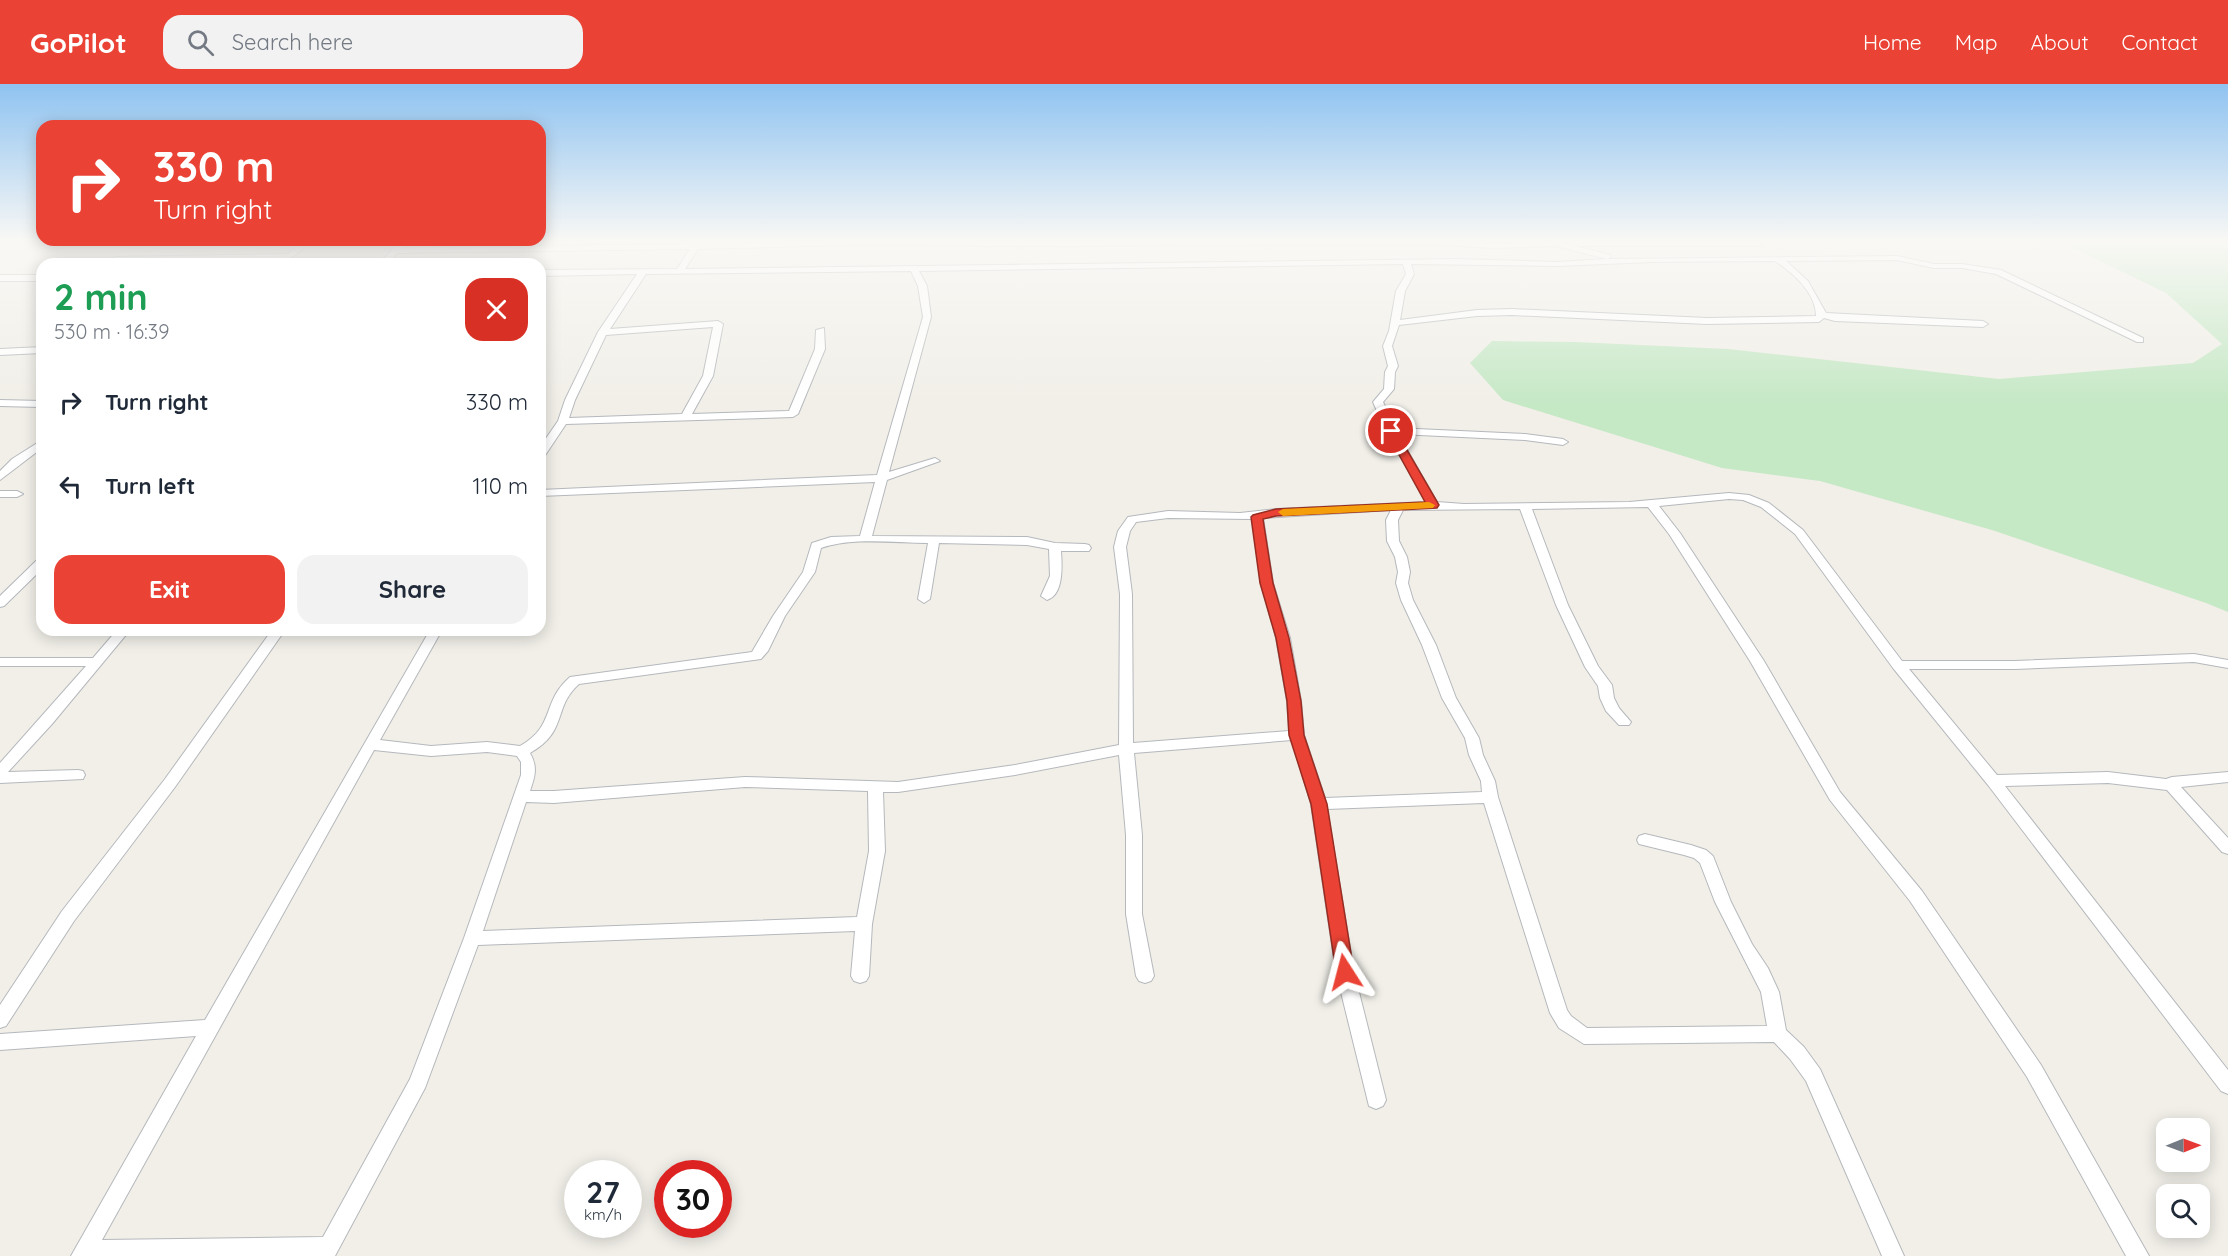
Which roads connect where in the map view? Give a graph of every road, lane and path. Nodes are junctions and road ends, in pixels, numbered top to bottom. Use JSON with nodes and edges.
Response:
{"nodes":[{"id":1,"x":628,"y":295,"type":"edge"},
{"id":2,"x":925,"y":295,"type":"edge"},
{"id":3,"x":1400,"y":295,"type":"edge"},
{"id":4,"x":1813,"y":295,"type":"edge"},
{"id":5,"x":2049,"y":296,"type":"joint"},
{"id":6,"x":2070,"y":297,"type":"dead end"},
{"id":7,"x":1822,"y":315,"type":"junction"},
{"id":8,"x":1395,"y":323,"type":"junction"},
{"id":9,"x":1983,"y":324,"type":"dead end"},
{"id":10,"x":821,"y":330,"type":"dead end"},
{"id":11,"x":603,"y":332,"type":"junction"},
{"id":12,"x":2140,"y":340,"type":"dead end"},
{"id":13,"x":36,"y":350,"type":"edge"},
{"id":14,"x":0,"y":352,"type":"edge"},
{"id":15,"x":0,"y":403,"type":"edge"},
{"id":16,"x":36,"y":404,"type":"edge"},
{"id":17,"x":684,"y":418,"type":"junction"},
{"id":18,"x":563,"y":421,"type":"junction"},
{"id":19,"x":1391,"y":431,"type":"junction"},
{"id":20,"x":1563,"y":442,"type":"dead end"},
{"id":21,"x":546,"y":446,"type":"edge"},
{"id":22,"x":36,"y":447,"type":"edge"},
{"id":23,"x":16,"y":461,"type":"junction"},
{"id":24,"x":935,"y":461,"type":"dead end"},
{"id":25,"x":0,"y":464,"type":"edge"},
{"id":26,"x":0,"y":477,"type":"edge"},
{"id":27,"x":882,"y":478,"type":"junction"},
{"id":28,"x":546,"y":493,"type":"edge"},
{"id":29,"x":0,"y":494,"type":"edge"},
{"id":30,"x":17,"y":494,"type":"dead end"},
{"id":31,"x":1652,"y":504,"type":"junction"},
{"id":32,"x":1433,"y":505,"type":"junction"},
{"id":33,"x":1525,"y":506,"type":"junction"},
{"id":34,"x":1397,"y":507,"type":"junction"},
{"id":35,"x":1257,"y":517,"type":"junction"},
{"id":36,"x":865,"y":539,"type":"junction"},
{"id":37,"x":934,"y":540,"type":"junction"},
{"id":38,"x":1055,"y":547,"type":"junction"},
{"id":39,"x":1085,"y":548,"type":"dead end"},
{"id":40,"x":36,"y":568,"type":"edge"},
{"id":41,"x":1047,"y":596,"type":"dead end"},
{"id":42,"x":924,"y":599,"type":"dead end"},
{"id":43,"x":0,"y":603,"type":"edge"},
{"id":44,"x":119,"y":636,"type":"edge"},
{"id":45,"x":275,"y":636,"type":"edge"},
{"id":46,"x":432,"y":636,"type":"edge"},
{"id":47,"x":0,"y":662,"type":"edge"},
{"id":48,"x":96,"y":662,"type":"junction"},
{"id":49,"x":2228,"y":664,"type":"edge"},
{"id":50,"x":1898,"y":665,"type":"junction"},
{"id":51,"x":1624,"y":722,"type":"dead end"},
{"id":52,"x":1296,"y":735,"type":"junction"},
{"id":53,"x":369,"y":744,"type":"junction"},
{"id":54,"x":1126,"y":749,"type":"junction"},
{"id":55,"x":522,"y":751,"type":"junction"},
{"id":56,"x":0,"y":772,"type":"edge"},
{"id":57,"x":78,"y":775,"type":"dead end"},
{"id":58,"x":2228,"y":777,"type":"edge"},
{"id":59,"x":0,"y":778,"type":"edge"},
{"id":60,"x":1993,"y":781,"type":"junction"},
{"id":61,"x":874,"y":786,"type":"junction"},
{"id":62,"x":2173,"y":786,"type":"junction"},
{"id":63,"x":522,"y":796,"type":"junction"},
{"id":64,"x":1490,"y":797,"type":"junction"},
{"id":65,"x":1319,"y":804,"type":"junction"},
{"id":66,"x":1645,"y":840,"type":"dead end"},
{"id":67,"x":2228,"y":848,"type":"edge"},
{"id":68,"x":864,"y":924,"type":"junction"},
{"id":69,"x":472,"y":938,"type":"junction"},
{"id":70,"x":860,"y":976,"type":"dead end"},
{"id":71,"x":1146,"y":976,"type":"dead end"},
{"id":72,"x":0,"y":1020,"type":"edge"},
{"id":73,"x":212,"y":1027,"type":"junction"},
{"id":74,"x":1778,"y":1034,"type":"junction"},
{"id":75,"x":0,"y":1042,"type":"edge"},
{"id":76,"x":2228,"y":1085,"type":"edge"},
{"id":77,"x":1376,"y":1100,"type":"dead end"},
{"id":78,"x":325,"y":1252,"type":"edge"},
{"id":79,"x":84,"y":1254,"type":"edge"},
{"id":80,"x":1893,"y":1256,"type":"edge"},
{"id":81,"x":2138,"y":1256,"type":"edge"}],
"edges":[{"from":1,"to":11,"type":"street"},
{"from":2,"to":27,"type":"street"},
{"from":3,"to":8,"type":"street"},
{"from":4,"to":7,"type":"street"},
{"from":5,"to":6,"type":"street"},
{"from":5,"to":12,"type":"street"},
{"from":7,"to":8,"type":"street"},
{"from":7,"to":9,"type":"street"},
{"from":8,"to":19,"type":"street"},
{"from":10,"to":17,"type":"street"},
{"from":11,"to":17,"type":"street"},
{"from":11,"to":18,"type":"street"},
{"from":13,"to":14,"type":"street"},
{"from":15,"to":16,"type":"street"},
{"from":17,"to":18,"type":"street"},
{"from":18,"to":21,"type":"street"},
{"from":19,"to":20,"type":"street"},
{"from":19,"to":32,"type":"street"},
{"from":22,"to":23,"type":"street"},
{"from":23,"to":25,"type":"street"},
{"from":23,"to":26,"type":"street"},
{"from":24,"to":27,"type":"street"},
{"from":27,"to":28,"type":"street"},
{"from":27,"to":36,"type":"street"},
{"from":29,"to":30,"type":"street"},
{"from":31,"to":33,"type":"street"},
{"from":31,"to":50,"type":"street"},
{"from":31,"to":81,"type":"street"},
{"from":32,"to":33,"type":"street"},
{"from":32,"to":34,"type":"street"},
{"from":33,"to":51,"type":"street"},
{"from":34,"to":35,"type":"street"},
{"from":34,"to":64,"type":"street"},
{"from":35,"to":52,"type":"street"},
{"from":35,"to":54,"type":"street"},
{"from":36,"to":37,"type":"street"},
{"from":36,"to":55,"type":"street"},
{"from":37,"to":38,"type":"street"},
{"from":37,"to":42,"type":"street"},
{"from":38,"to":39,"type":"street"},
{"from":38,"to":41,"type":"street"},
{"from":40,"to":43,"type":"street"},
{"from":44,"to":48,"type":"street"},
{"from":45,"to":72,"type":"street"},
{"from":46,"to":53,"type":"street"},
{"from":47,"to":48,"type":"street"},
{"from":48,"to":56,"type":"street"},
{"from":49,"to":50,"type":"street"},
{"from":50,"to":60,"type":"street"},
{"from":52,"to":54,"type":"street"},
{"from":52,"to":65,"type":"street"},
{"from":53,"to":55,"type":"street"},
{"from":53,"to":73,"type":"street"},
{"from":54,"to":61,"type":"street"},
{"from":54,"to":71,"type":"street"},
{"from":55,"to":63,"type":"street"},
{"from":57,"to":59,"type":"street"},
{"from":58,"to":62,"type":"street"},
{"from":60,"to":62,"type":"street"},
{"from":60,"to":76,"type":"street"},
{"from":61,"to":63,"type":"street"},
{"from":61,"to":68,"type":"street"},
{"from":62,"to":67,"type":"street"},
{"from":63,"to":69,"type":"street"},
{"from":64,"to":65,"type":"street"},
{"from":64,"to":74,"type":"street"},
{"from":65,"to":77,"type":"street"},
{"from":66,"to":74,"type":"street"},
{"from":68,"to":69,"type":"street"},
{"from":68,"to":70,"type":"street"},
{"from":69,"to":78,"type":"street"},
{"from":73,"to":75,"type":"street"},
{"from":73,"to":79,"type":"street"},
{"from":74,"to":80,"type":"street"},
{"from":78,"to":79,"type":"street"}]}
